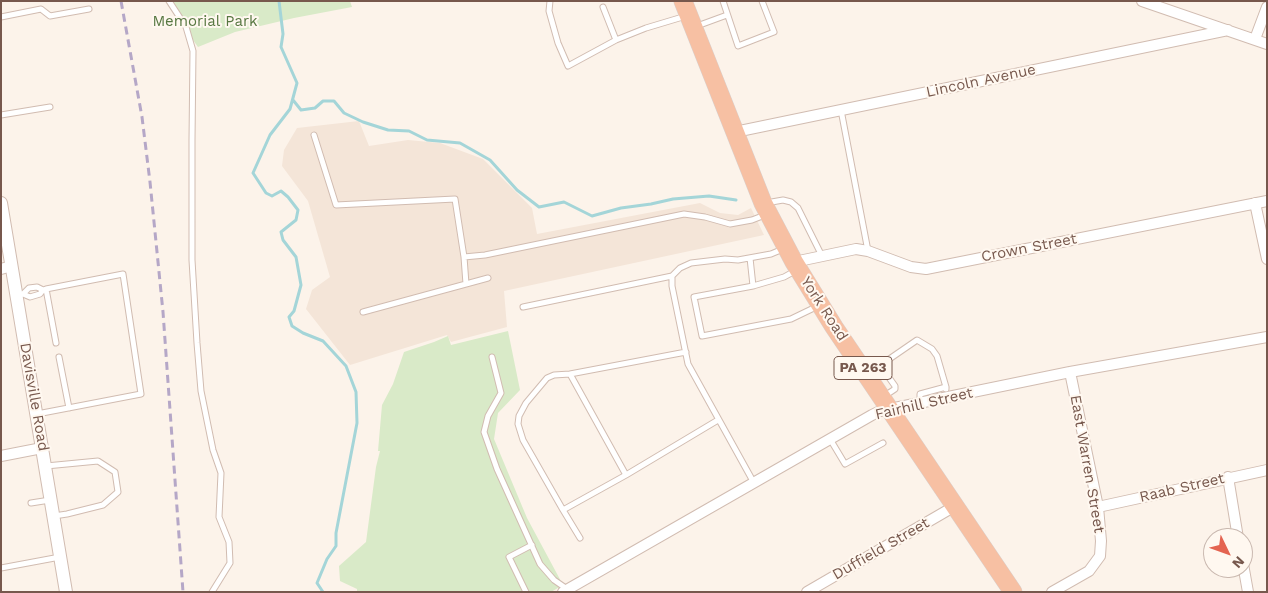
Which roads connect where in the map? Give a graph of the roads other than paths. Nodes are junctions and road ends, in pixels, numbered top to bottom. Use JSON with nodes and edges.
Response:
{"nodes":[{"id":1,"x":170,"y":1,"type":"edge"},
{"id":2,"x":550,"y":1,"type":"edge"},
{"id":3,"x":723,"y":1,"type":"edge"},
{"id":4,"x":762,"y":1,"type":"edge"},
{"id":5,"x":1142,"y":1,"type":"edge"},
{"id":6,"x":603,"y":7,"type":"dead end"},
{"id":7,"x":1267,"y":7,"type":"edge"},
{"id":8,"x":89,"y":8,"type":"dead end"},
{"id":9,"x":689,"y":14,"type":"edge"},
{"id":10,"x":727,"y":15,"type":"junction"},
{"id":11,"x":1,"y":17,"type":"edge"},
{"id":12,"x":1228,"y":30,"type":"junction"},
{"id":13,"x":1255,"y":39,"type":"junction"},
{"id":14,"x":616,"y":40,"type":"junction"},
{"id":15,"x":1267,"y":44,"type":"edge"},
{"id":16,"x":50,"y":107,"type":"dead end"},
{"id":17,"x":841,"y":110,"type":"junction"},
{"id":18,"x":1,"y":115,"type":"edge"},
{"id":19,"x":735,"y":132,"type":"junction"},
{"id":20,"x":314,"y":135,"type":"dead end"},
{"id":21,"x":1267,"y":201,"type":"edge"},
{"id":22,"x":1,"y":203,"type":"edge"},
{"id":23,"x":1256,"y":203,"type":"junction"},
{"id":24,"x":766,"y":209,"type":"junction"},
{"id":25,"x":868,"y":251,"type":"junction"},
{"id":26,"x":822,"y":256,"type":"junction"},
{"id":27,"x":464,"y":257,"type":"junction"},
{"id":28,"x":750,"y":258,"type":"junction"},
{"id":29,"x":1267,"y":259,"type":"edge"},
{"id":30,"x":792,"y":260,"type":"junction"},
{"id":31,"x":7,"y":268,"type":"edge"},
{"id":32,"x":672,"y":276,"type":"junction"},
{"id":33,"x":488,"y":278,"type":"dead end"},
{"id":34,"x":466,"y":284,"type":"junction"},
{"id":35,"x":754,"y":286,"type":"junction"},
{"id":36,"x":45,"y":290,"type":"junction"},
{"id":37,"x":20,"y":295,"type":"junction"},
{"id":38,"x":820,"y":305,"type":"junction"},
{"id":39,"x":523,"y":307,"type":"dead end"},
{"id":40,"x":363,"y":312,"type":"dead end"},
{"id":41,"x":1267,"y":336,"type":"edge"},
{"id":42,"x":56,"y":343,"type":"dead end"},
{"id":43,"x":686,"y":352,"type":"junction"},
{"id":44,"x":59,"y":357,"type":"dead end"},
{"id":45,"x":492,"y":357,"type":"dead end"},
{"id":46,"x":874,"y":370,"type":"junction"},
{"id":47,"x":1070,"y":372,"type":"junction"},
{"id":48,"x":570,"y":374,"type":"junction"},
{"id":49,"x":947,"y":392,"type":"junction"},
{"id":50,"x":886,"y":403,"type":"junction"},
{"id":51,"x":69,"y":408,"type":"junction"},
{"id":52,"x":36,"y":414,"type":"junction"},
{"id":53,"x":718,"y":420,"type":"junction"},
{"id":54,"x":830,"y":440,"type":"junction"},
{"id":55,"x":882,"y":443,"type":"dead end"},
{"id":56,"x":42,"y":448,"type":"junction"},
{"id":57,"x":1,"y":456,"type":"edge"},
{"id":58,"x":45,"y":466,"type":"junction"},
{"id":59,"x":1267,"y":470,"type":"edge"},
{"id":60,"x":626,"y":475,"type":"junction"},
{"id":61,"x":1228,"y":478,"type":"junction"},
{"id":62,"x":754,"y":483,"type":"junction"},
{"id":63,"x":51,"y":500,"type":"junction"},
{"id":64,"x":32,"y":503,"type":"dead end"},
{"id":65,"x":955,"y":506,"type":"junction"},
{"id":66,"x":1098,"y":507,"type":"junction"},
{"id":67,"x":563,"y":510,"type":"junction"},
{"id":68,"x":54,"y":516,"type":"junction"},
{"id":69,"x":1236,"y":528,"type":"edge"},
{"id":70,"x":580,"y":538,"type":"dead end"},
{"id":71,"x":532,"y":545,"type":"junction"},
{"id":72,"x":60,"y":557,"type":"junction"},
{"id":73,"x":1,"y":568,"type":"edge"},
{"id":74,"x":1246,"y":578,"type":"edge"},
{"id":75,"x":566,"y":591,"type":"edge"},
{"id":76,"x":66,"y":592,"type":"edge"},
{"id":77,"x":212,"y":592,"type":"edge"},
{"id":78,"x":526,"y":592,"type":"edge"},
{"id":79,"x":807,"y":592,"type":"edge"},
{"id":80,"x":1013,"y":592,"type":"edge"},
{"id":81,"x":1052,"y":592,"type":"edge"},
{"id":82,"x":1248,"y":592,"type":"edge"}],
"edges":[{"from":1,"to":77,"type":"lane"},
{"from":2,"to":14,"type":"lane"},
{"from":3,"to":10,"type":"lane"},
{"from":4,"to":10,"type":"lane"},
{"from":5,"to":12,"type":"street"},
{"from":6,"to":14,"type":"lane"},
{"from":7,"to":13,"type":"street"},
{"from":8,"to":11,"type":"lane"},
{"from":9,"to":10,"type":"lane"},
{"from":9,"to":14,"type":"lane"},
{"from":9,"to":19,"type":"highway","name":"York Road","number":"PA 263"},
{"from":12,"to":13,"type":"street"},
{"from":12,"to":17,"type":"street","name":"Lincoln Avenue"},
{"from":13,"to":15,"type":"street"},
{"from":16,"to":18,"type":"lane"},
{"from":17,"to":19,"type":"street","name":"Lincoln Avenue"},
{"from":17,"to":25,"type":"lane"},
{"from":19,"to":24,"type":"highway","name":"York Road","number":"PA 263"},
{"from":20,"to":27,"type":"lane"},
{"from":21,"to":23,"type":"street","name":"Crown Street"},
{"from":22,"to":31,"type":"street","name":"Davisville Road"},
{"from":23,"to":25,"type":"street","name":"Crown Street"},
{"from":23,"to":29,"type":"street"},
{"from":24,"to":26,"type":"lane"},
{"from":24,"to":27,"type":"lane"},
{"from":24,"to":30,"type":"highway","name":"York Road","number":"PA 263"},
{"from":25,"to":26,"type":"street","name":"Crown Street"},
{"from":26,"to":30,"type":"street","name":"Crown Street"},
{"from":27,"to":34,"type":"lane"},
{"from":28,"to":30,"type":"lane"},
{"from":28,"to":32,"type":"lane"},
{"from":28,"to":35,"type":"lane"},
{"from":30,"to":35,"type":"lane"},
{"from":30,"to":38,"type":"highway","name":"York Road","number":"PA 263"},
{"from":31,"to":37,"type":"street","name":"Davisville Road"},
{"from":32,"to":39,"type":"lane"},
{"from":32,"to":43,"type":"lane"},
{"from":33,"to":34,"type":"lane"},
{"from":34,"to":40,"type":"lane"},
{"from":35,"to":38,"type":"lane"},
{"from":36,"to":37,"type":"lane"},
{"from":36,"to":42,"type":"lane"},
{"from":36,"to":51,"type":"lane"},
{"from":37,"to":52,"type":"street","name":"Davisville Road"},
{"from":38,"to":46,"type":"highway","name":"York Road","number":"PA 263"},
{"from":41,"to":47,"type":"street","name":"Fairhill Street"},
{"from":43,"to":48,"type":"lane"},
{"from":43,"to":53,"type":"lane"},
{"from":44,"to":51,"type":"lane"},
{"from":45,"to":71,"type":"lane"},
{"from":46,"to":49,"type":"lane"},
{"from":46,"to":50,"type":"highway","name":"York Road","number":"PA 263"},
{"from":47,"to":49,"type":"street","name":"Fairhill Street"},
{"from":47,"to":66,"type":"street","name":"East Warren Street"},
{"from":48,"to":60,"type":"lane"},
{"from":48,"to":67,"type":"lane"},
{"from":49,"to":50,"type":"street","name":"Fairhill Street"},
{"from":50,"to":54,"type":"street","name":"Fairhill Street"},
{"from":50,"to":65,"type":"highway","name":"York Road","number":"PA 263"},
{"from":51,"to":52,"type":"lane"},
{"from":52,"to":56,"type":"street","name":"Davisville Road"},
{"from":53,"to":60,"type":"lane"},
{"from":53,"to":62,"type":"lane"},
{"from":54,"to":55,"type":"lane"},
{"from":54,"to":62,"type":"street","name":"Fairhill Street"},
{"from":56,"to":57,"type":"street"},
{"from":56,"to":58,"type":"street","name":"Davisville Road"},
{"from":58,"to":63,"type":"street","name":"Davisville Road"},
{"from":58,"to":68,"type":"lane"},
{"from":59,"to":61,"type":"street","name":"Raab Street"},
{"from":60,"to":67,"type":"lane"},
{"from":61,"to":66,"type":"street","name":"Raab Street"},
{"from":61,"to":69,"type":"street"},
{"from":62,"to":75,"type":"street","name":"Fairhill Street"},
{"from":63,"to":64,"type":"lane"},
{"from":63,"to":68,"type":"street","name":"Davisville Road"},
{"from":65,"to":79,"type":"street","name":"Duffield Street"},
{"from":65,"to":80,"type":"highway","name":"York Road","number":"PA 263"},
{"from":66,"to":81,"type":"street","name":"East Warren Street"},
{"from":67,"to":70,"type":"lane"},
{"from":68,"to":72,"type":"street","name":"Davisville Road"},
{"from":71,"to":75,"type":"lane"},
{"from":71,"to":78,"type":"lane"},
{"from":72,"to":73,"type":"lane"},
{"from":72,"to":76,"type":"street","name":"Davisville Road"},
{"from":74,"to":82,"type":"street"}]}
